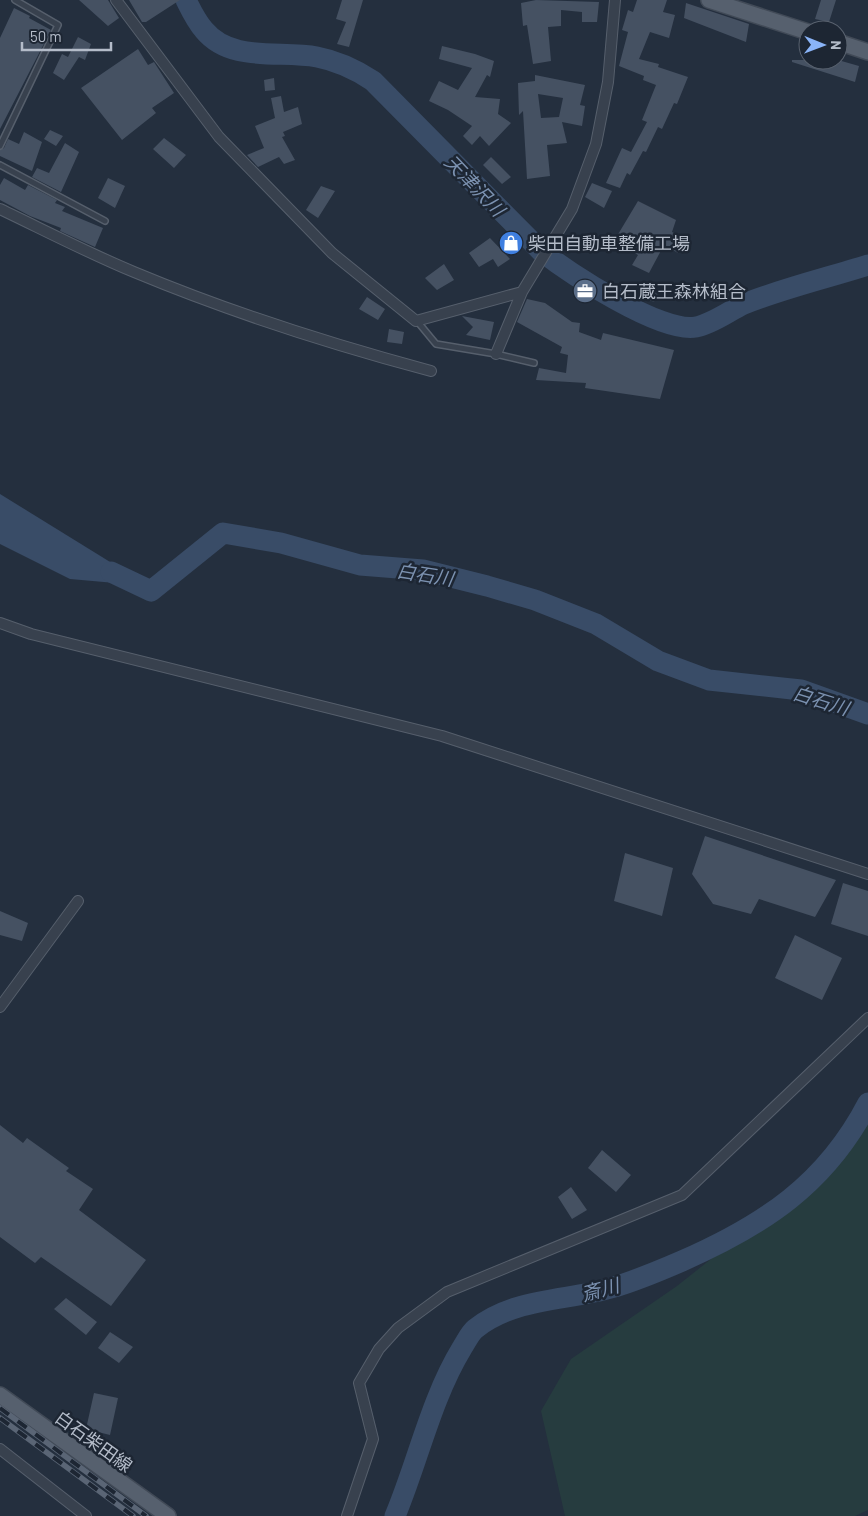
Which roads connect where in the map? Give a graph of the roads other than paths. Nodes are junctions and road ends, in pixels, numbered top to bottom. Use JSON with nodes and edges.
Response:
{"nodes":[{"id":1,"x":16,"y":0,"type":"edge"},
{"id":2,"x":116,"y":0,"type":"edge"},
{"id":3,"x":615,"y":0,"type":"edge"},
{"id":4,"x":709,"y":0,"type":"edge"},
{"id":5,"x":798,"y":29,"type":"edge"},
{"id":6,"x":848,"y":45,"type":"edge"},
{"id":7,"x":868,"y":52,"type":"edge"},
{"id":8,"x":0,"y":146,"type":"edge"},
{"id":9,"x":0,"y":165,"type":"edge"},
{"id":10,"x":0,"y":209,"type":"edge"},
{"id":11,"x":105,"y":221,"type":"dead end"},
{"id":12,"x":522,"y":292,"type":"junction"},
{"id":13,"x":416,"y":321,"type":"junction"},
{"id":14,"x":496,"y":354,"type":"junction"},
{"id":15,"x":534,"y":363,"type":"dead end"},
{"id":16,"x":431,"y":371,"type":"dead end"},
{"id":17,"x":0,"y":623,"type":"edge"},
{"id":18,"x":868,"y":874,"type":"edge"},
{"id":19,"x":78,"y":901,"type":"dead end"},
{"id":20,"x":0,"y":1007,"type":"edge"},
{"id":21,"x":868,"y":1018,"type":"edge"},
{"id":22,"x":0,"y":1395,"type":"edge"},
{"id":23,"x":0,"y":1449,"type":"edge"},
{"id":24,"x":86,"y":1516,"type":"edge"},
{"id":25,"x":168,"y":1516,"type":"edge"},
{"id":26,"x":347,"y":1516,"type":"edge"}],
"edges":[{"from":1,"to":8,"type":"lane"},
{"from":2,"to":13,"type":"street"},
{"from":3,"to":12,"type":"street"},
{"from":4,"to":5,"type":"main road"},
{"from":6,"to":7,"type":"main road"},
{"from":9,"to":11,"type":"lane"},
{"from":10,"to":16,"type":"street"},
{"from":12,"to":13,"type":"street"},
{"from":12,"to":14,"type":"street"},
{"from":13,"to":14,"type":"lane"},
{"from":14,"to":15,"type":"lane"},
{"from":17,"to":18,"type":"street"},
{"from":19,"to":20,"type":"street"},
{"from":21,"to":26,"type":"street"},
{"from":22,"to":25,"type":"main road","name":"白石柴田線"},
{"from":23,"to":24,"type":"street"}]}
